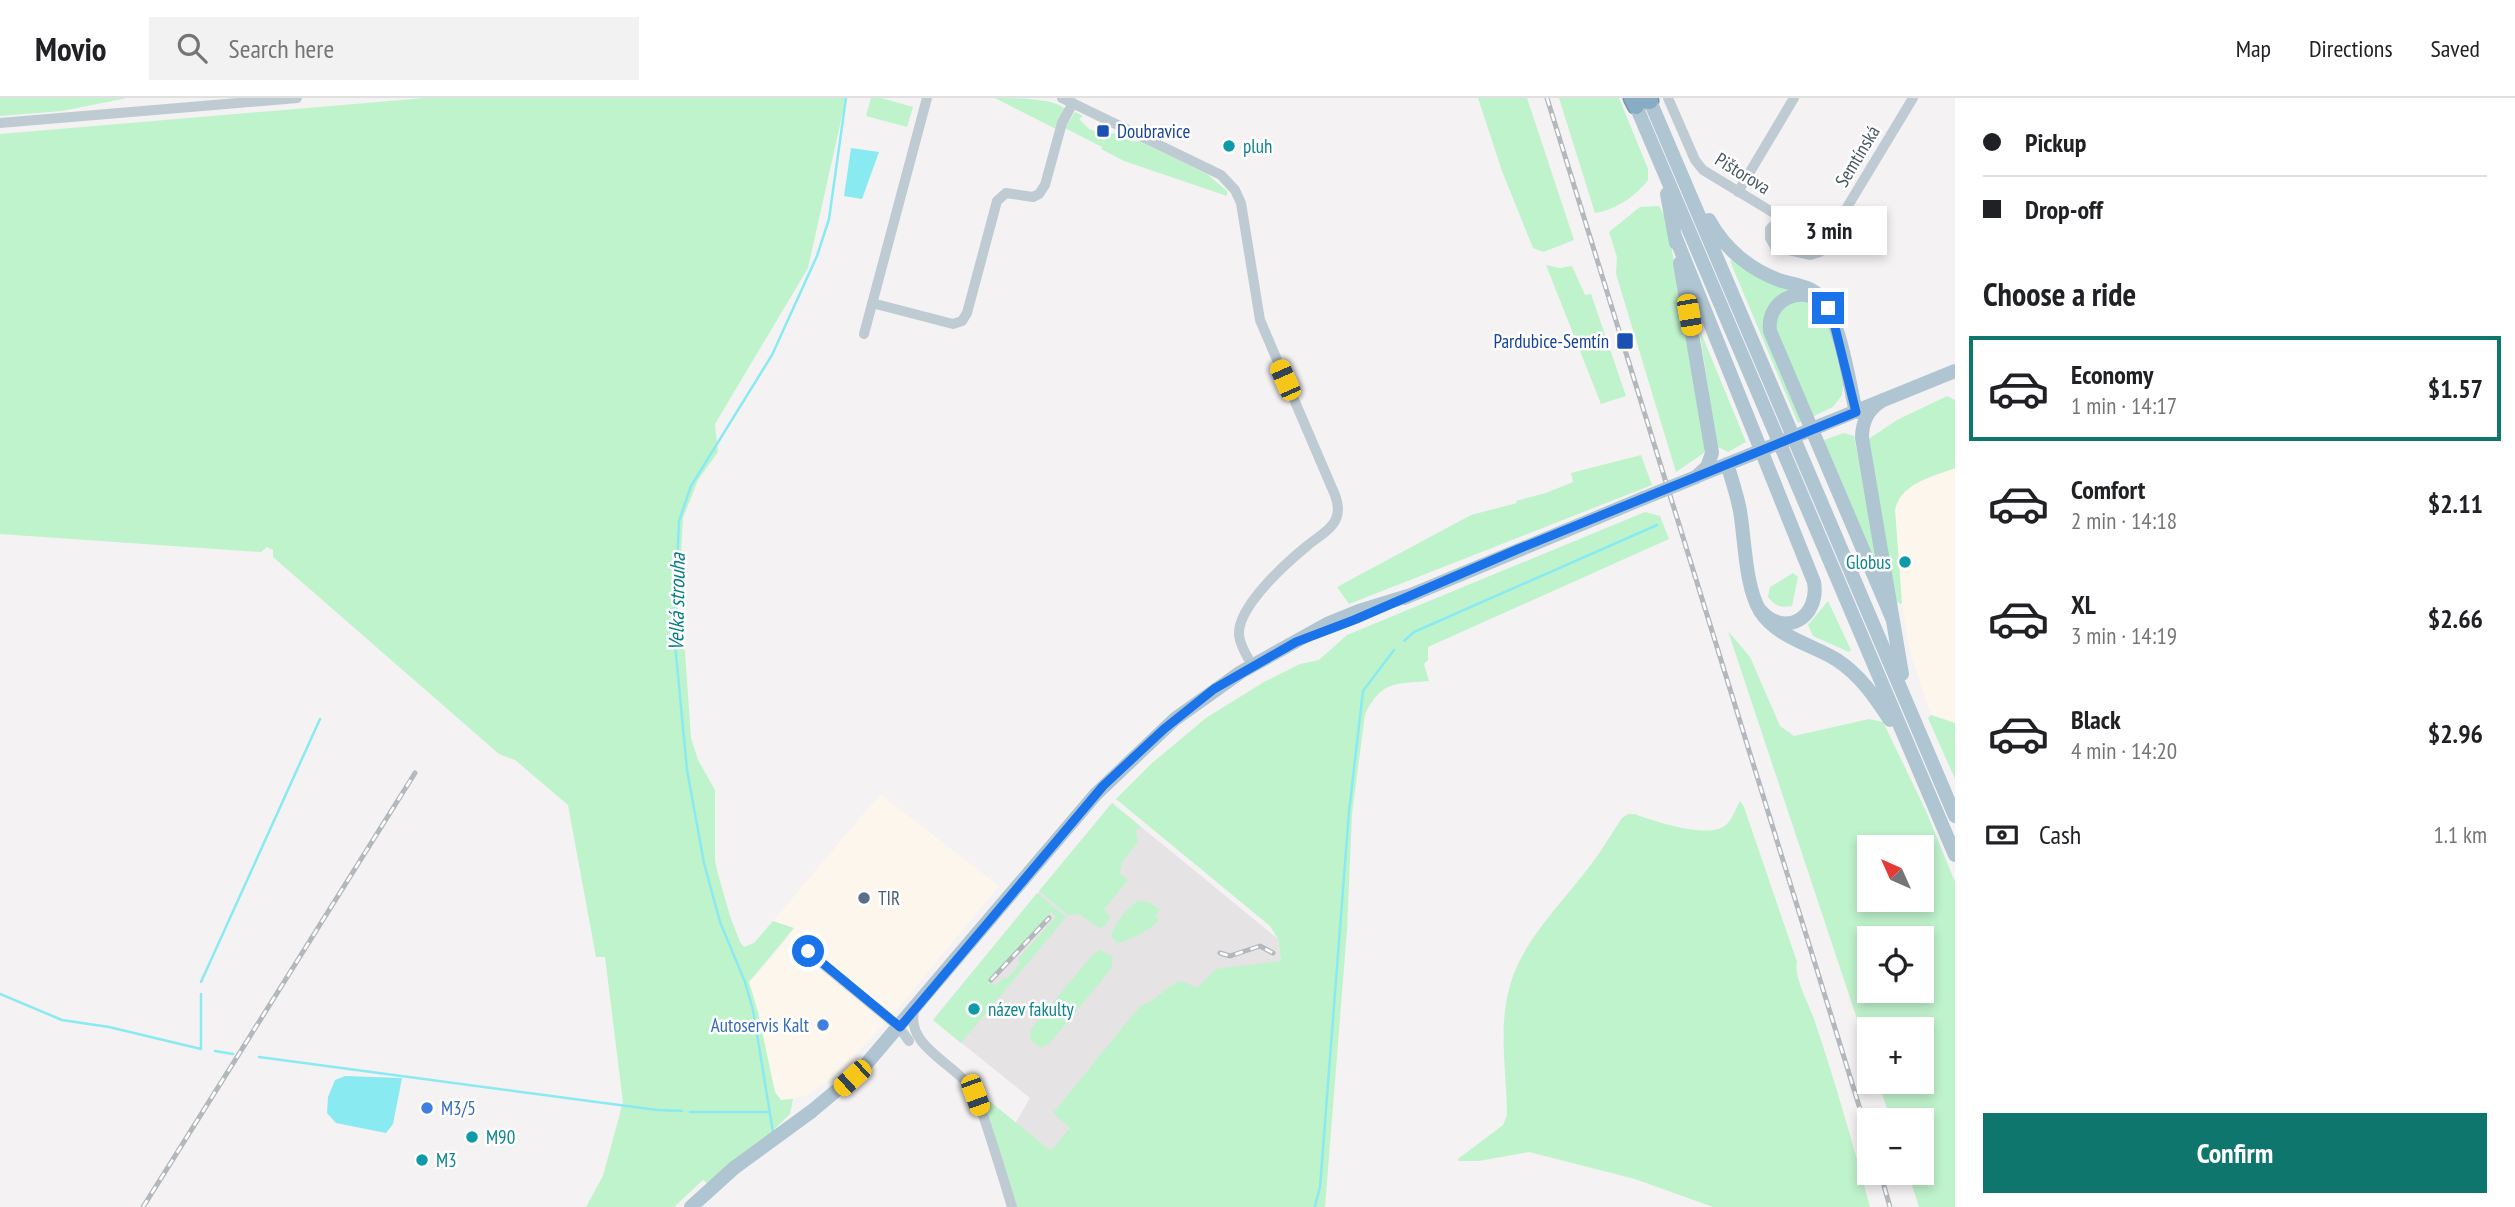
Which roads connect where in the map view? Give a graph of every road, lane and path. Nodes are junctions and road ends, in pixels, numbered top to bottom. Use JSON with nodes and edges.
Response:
{"nodes":[{"id":1,"x":297,"y":98,"type":"edge"},
{"id":2,"x":927,"y":98,"type":"edge"},
{"id":3,"x":1794,"y":98,"type":"edge"},
{"id":4,"x":1913,"y":98,"type":"edge"},
{"id":5,"x":1072,"y":101,"type":"edge"},
{"id":6,"x":1642,"y":101,"type":"edge"},
{"id":7,"x":1673,"y":101,"type":"edge"},
{"id":8,"x":0,"y":123,"type":"edge"},
{"id":9,"x":1669,"y":164,"type":"junction"},
{"id":10,"x":1738,"y":191,"type":"junction"},
{"id":11,"x":1789,"y":222,"type":"junction"},
{"id":12,"x":1832,"y":233,"type":"junction"},
{"id":13,"x":1675,"y":236,"type":"junction"},
{"id":14,"x":872,"y":303,"type":"junction"},
{"id":15,"x":1828,"y":308,"type":"junction"},
{"id":16,"x":864,"y":334,"type":"dead end"},
{"id":17,"x":1955,"y":371,"type":"edge"},
{"id":18,"x":1850,"y":387,"type":"junction"},
{"id":19,"x":1883,"y":400,"type":"junction"},
{"id":20,"x":1856,"y":412,"type":"junction"},
{"id":21,"x":1727,"y":464,"type":"junction"},
{"id":22,"x":1696,"y":477,"type":"junction"},
{"id":23,"x":1760,"y":610,"type":"junction"},
{"id":24,"x":1892,"y":618,"type":"junction"},
{"id":25,"x":1252,"y":665,"type":"junction"},
{"id":26,"x":1910,"y":709,"type":"junction"},
{"id":27,"x":1910,"y":750,"type":"junction"},
{"id":28,"x":1955,"y":816,"type":"edge"},
{"id":29,"x":1955,"y":855,"type":"edge"},
{"id":30,"x":797,"y":943,"type":"dead end"},
{"id":31,"x":915,"y":1008,"type":"junction"},
{"id":32,"x":900,"y":1027,"type":"junction"},
{"id":33,"x":913,"y":1036,"type":"junction"},
{"id":34,"x":885,"y":1044,"type":"junction"},
{"id":35,"x":691,"y":1207,"type":"edge"},
{"id":36,"x":1012,"y":1207,"type":"edge"}],
"edges":[{"from":1,"to":8,"type":"street"},
{"from":2,"to":14,"type":"street"},
{"from":3,"to":10,"type":"street"},
{"from":4,"to":12,"type":"street","name":"Semtínská"},
{"from":5,"to":14,"type":"street"},
{"from":5,"to":25,"type":"street"},
{"from":6,"to":9,"type":"main road"},
{"from":7,"to":10,"type":"street","name":"Pištorova"},
{"from":9,"to":13,"type":"main road"},
{"from":9,"to":15,"type":"main road"},
{"from":9,"to":26,"type":"main road"},
{"from":9,"to":27,"type":"main road"},
{"from":10,"to":11,"type":"street","name":"Pištorova"},
{"from":11,"to":12,"type":"street","name":"Pištorova"},
{"from":11,"to":12,"type":"street","name":"Semtínská"},
{"from":13,"to":22,"type":"main road"},
{"from":13,"to":23,"type":"main road"},
{"from":14,"to":16,"type":"street"},
{"from":15,"to":18,"type":"main road"},
{"from":15,"to":24,"type":"main road"},
{"from":17,"to":19,"type":"main road"},
{"from":18,"to":19,"type":"main road"},
{"from":18,"to":20,"type":"main road"},
{"from":19,"to":20,"type":"main road"},
{"from":19,"to":24,"type":"main road"},
{"from":20,"to":21,"type":"main road","bridge":true},
{"from":21,"to":22,"type":"main road"},
{"from":21,"to":23,"type":"main road"},
{"from":22,"to":25,"type":"main road","bridge":true},
{"from":23,"to":27,"type":"main road"},
{"from":24,"to":26,"type":"main road"},
{"from":25,"to":31,"type":"main road"},
{"from":26,"to":28,"type":"main road"},
{"from":27,"to":29,"type":"main road"},
{"from":30,"to":32,"type":"street"},
{"from":31,"to":32,"type":"main road"},
{"from":31,"to":33,"type":"street"},
{"from":32,"to":33,"type":"street"},
{"from":32,"to":34,"type":"main road"},
{"from":33,"to":34,"type":"street"},
{"from":33,"to":36,"type":"street"},
{"from":34,"to":35,"type":"main road"}]}
